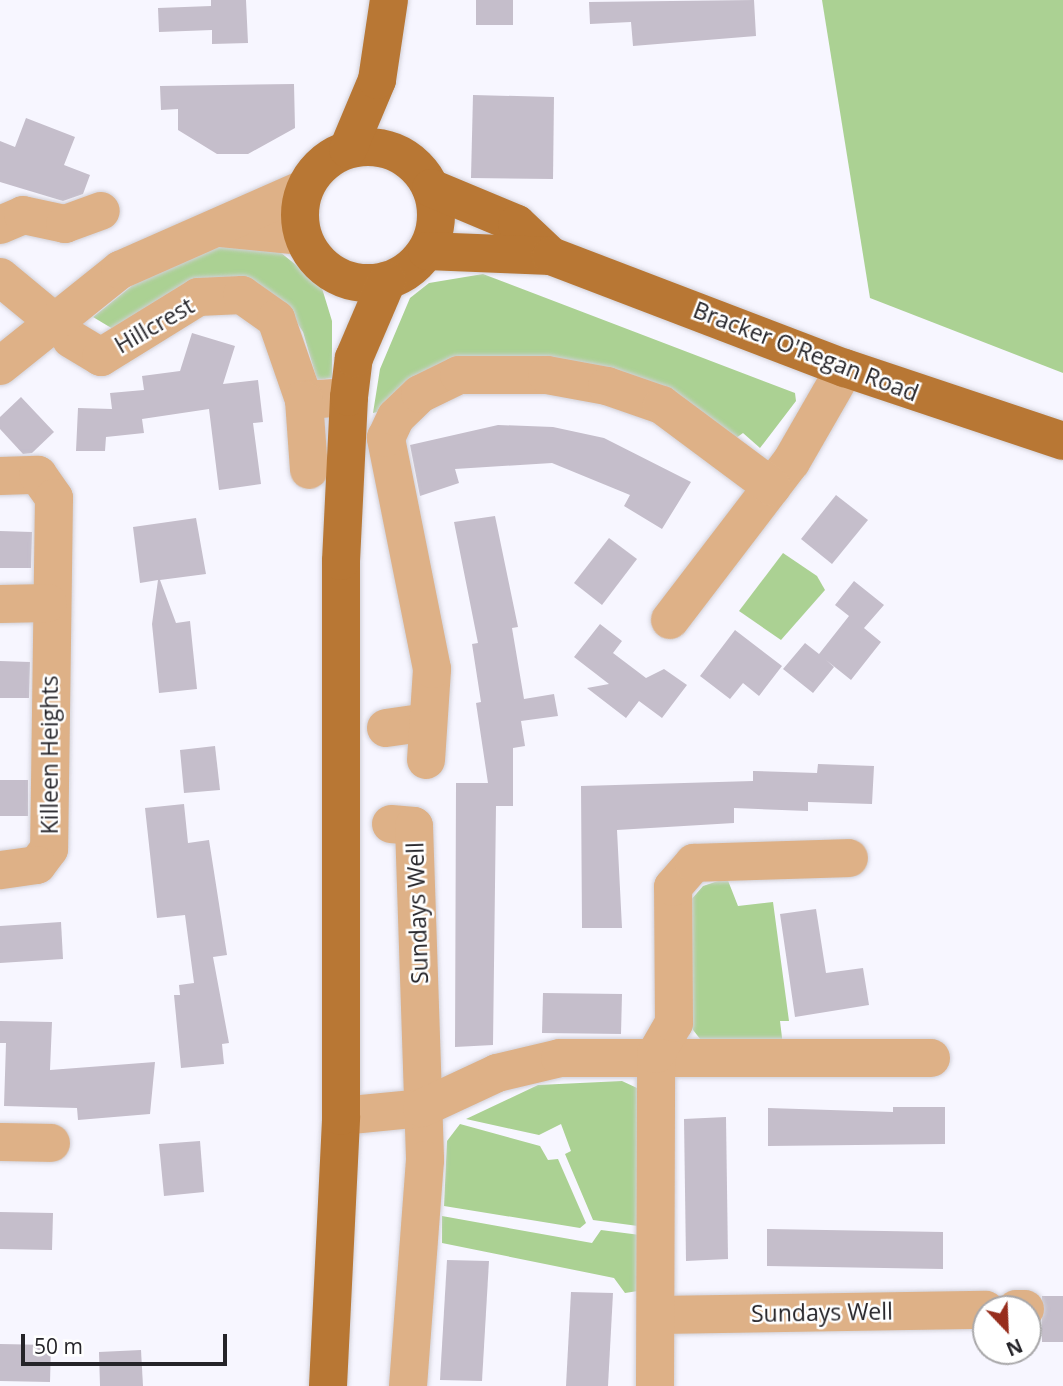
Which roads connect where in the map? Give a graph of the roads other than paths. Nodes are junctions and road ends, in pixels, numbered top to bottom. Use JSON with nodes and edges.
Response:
{"nodes":[{"id":1,"x":389,"y":0,"type":"edge"},
{"id":2,"x":377,"y":79,"type":"junction"},
{"id":3,"x":348,"y":149,"type":"junction"},
{"id":4,"x":399,"y":153,"type":"junction"},
{"id":5,"x":431,"y":188,"type":"junction"},
{"id":6,"x":304,"y":189,"type":"junction"},
{"id":7,"x":101,"y":211,"type":"dead end"},
{"id":8,"x":0,"y":225,"type":"edge"},
{"id":9,"x":221,"y":228,"type":"junction"},
{"id":10,"x":303,"y":236,"type":"junction"},
{"id":11,"x":427,"y":251,"type":"junction"},
{"id":12,"x":551,"y":256,"type":"junction"},
{"id":13,"x":0,"y":277,"type":"edge"},
{"id":14,"x":338,"y":277,"type":"junction"},
{"id":15,"x":387,"y":281,"type":"junction"},
{"id":16,"x":61,"y":329,"type":"junction"},
{"id":17,"x":354,"y":358,"type":"junction"},
{"id":18,"x":0,"y":366,"type":"edge"},
{"id":19,"x":845,"y":368,"type":"junction"},
{"id":20,"x":349,"y":397,"type":"junction"},
{"id":21,"x":304,"y":400,"type":"junction"},
{"id":22,"x":1063,"y":441,"type":"edge"},
{"id":23,"x":309,"y":470,"type":"dead end"},
{"id":24,"x":0,"y":475,"type":"edge"},
{"id":25,"x":772,"y":486,"type":"junction"},
{"id":26,"x":48,"y":603,"type":"junction"},
{"id":27,"x":0,"y":604,"type":"edge"},
{"id":28,"x":670,"y":620,"type":"dead end"},
{"id":29,"x":428,"y":722,"type":"junction"},
{"id":30,"x":386,"y":727,"type":"dead end"},
{"id":31,"x":426,"y":760,"type":"dead end"},
{"id":32,"x":391,"y":824,"type":"dead end"},
{"id":33,"x":849,"y":858,"type":"dead end"},
{"id":34,"x":0,"y":870,"type":"edge"},
{"id":35,"x":656,"y":1054,"type":"junction"},
{"id":36,"x":931,"y":1058,"type":"dead end"},
{"id":37,"x":422,"y":1108,"type":"junction"},
{"id":38,"x":341,"y":1116,"type":"junction"},
{"id":39,"x":0,"y":1142,"type":"edge"},
{"id":40,"x":51,"y":1143,"type":"dead end"},
{"id":41,"x":972,"y":1310,"type":"edge"},
{"id":42,"x":659,"y":1315,"type":"junction"},
{"id":43,"x":328,"y":1386,"type":"edge"},
{"id":44,"x":408,"y":1386,"type":"edge"},
{"id":45,"x":655,"y":1386,"type":"edge"}],
"edges":[{"from":1,"to":2,"type":"main road"},
{"from":2,"to":3,"type":"main road"},
{"from":2,"to":4,"type":"main road"},
{"from":3,"to":4,"type":"main road"},
{"from":3,"to":6,"type":"main road"},
{"from":4,"to":5,"type":"main road"},
{"from":5,"to":11,"type":"main road"},
{"from":5,"to":12,"type":"main road","name":"Bracker O'Regan Road"},
{"from":6,"to":9,"type":"street"},
{"from":6,"to":10,"type":"main road"},
{"from":7,"to":8,"type":"street"},
{"from":9,"to":10,"type":"street"},
{"from":9,"to":16,"type":"street"},
{"from":10,"to":14,"type":"main road"},
{"from":11,"to":12,"type":"main road","name":"Bracker O'Regan Road"},
{"from":11,"to":15,"type":"main road"},
{"from":12,"to":19,"type":"main road","name":"Bracker O'Regan Road"},
{"from":13,"to":16,"type":"street"},
{"from":14,"to":15,"type":"main road"},
{"from":14,"to":17,"type":"main road"},
{"from":15,"to":17,"type":"main road"},
{"from":16,"to":18,"type":"street"},
{"from":16,"to":21,"type":"street","name":"Hillcrest"},
{"from":17,"to":20,"type":"main road"},
{"from":19,"to":22,"type":"main road","name":"Bracker O'Regan Road"},
{"from":19,"to":25,"type":"street"},
{"from":20,"to":21,"type":"street"},
{"from":20,"to":38,"type":"main road"},
{"from":21,"to":23,"type":"street","name":"Hillcrest"},
{"from":24,"to":26,"type":"street","name":"Killeen Heights"},
{"from":25,"to":28,"type":"street"},
{"from":25,"to":29,"type":"street"},
{"from":26,"to":27,"type":"street"},
{"from":26,"to":34,"type":"street","name":"Killeen Heights"},
{"from":29,"to":30,"type":"street"},
{"from":29,"to":31,"type":"street"},
{"from":32,"to":37,"type":"street","name":"Sundays Well"},
{"from":33,"to":35,"type":"street"},
{"from":35,"to":36,"type":"street"},
{"from":35,"to":37,"type":"street"},
{"from":35,"to":42,"type":"street"},
{"from":37,"to":38,"type":"street"},
{"from":37,"to":44,"type":"street","name":"Sundays Well"},
{"from":38,"to":43,"type":"main road"},
{"from":39,"to":40,"type":"street"},
{"from":41,"to":42,"type":"street","name":"Sundays Well"},
{"from":42,"to":45,"type":"street"}]}
